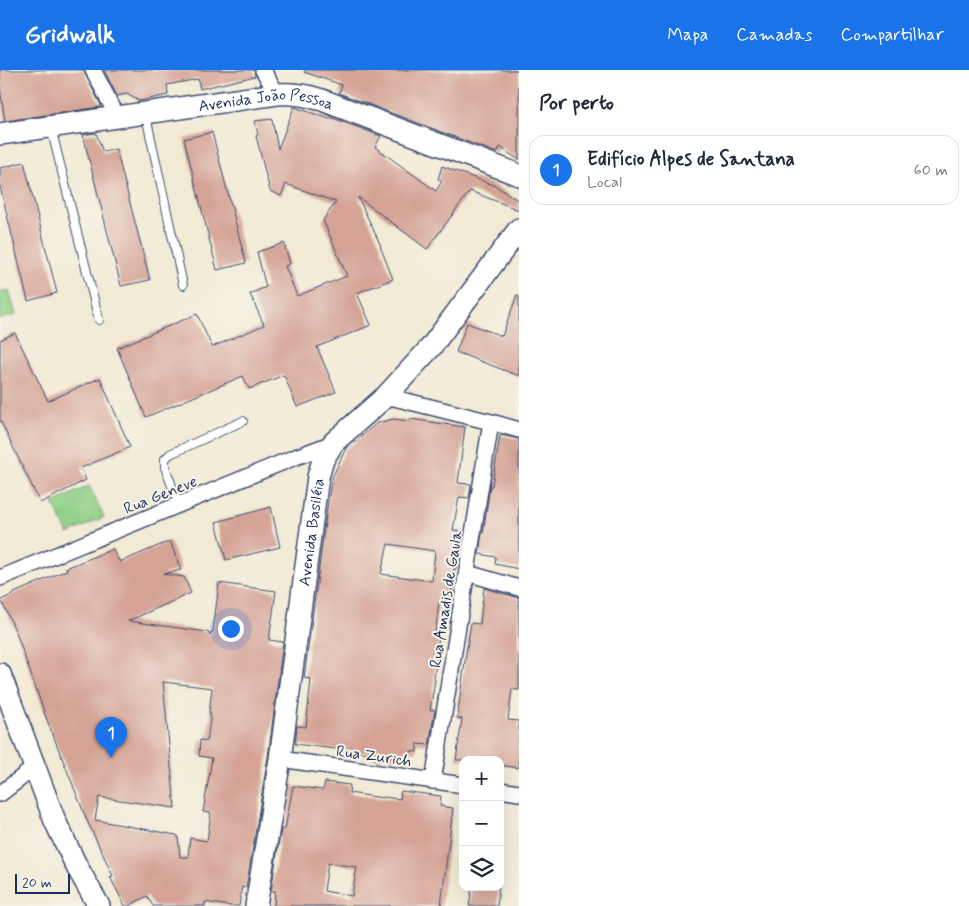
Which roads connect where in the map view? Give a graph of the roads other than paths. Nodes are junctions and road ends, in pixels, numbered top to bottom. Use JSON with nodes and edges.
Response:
{"nodes":[{"id":1,"x":93,"y":70,"type":"edge"},
{"id":2,"x":263,"y":70,"type":"edge"},
{"id":3,"x":277,"y":94,"type":"junction"},
{"id":4,"x":145,"y":112,"type":"junction"},
{"id":5,"x":117,"y":116,"type":"junction"},
{"id":6,"x":51,"y":126,"type":"junction"},
{"id":7,"x":0,"y":134,"type":"edge"},
{"id":8,"x":519,"y":175,"type":"edge"},
{"id":9,"x":519,"y":228,"type":"edge"},
{"id":10,"x":183,"y":284,"type":"dead end"},
{"id":11,"x":99,"y":320,"type":"dead end"},
{"id":12,"x":386,"y":396,"type":"junction"},
{"id":13,"x":243,"y":421,"type":"dead end"},
{"id":14,"x":491,"y":422,"type":"junction"},
{"id":15,"x":519,"y":430,"type":"edge"},
{"id":16,"x":333,"y":443,"type":"junction"},
{"id":17,"x":179,"y":505,"type":"junction"},
{"id":18,"x":467,"y":573,"type":"junction"},
{"id":19,"x":0,"y":578,"type":"edge"},
{"id":20,"x":519,"y":588,"type":"edge"},
{"id":21,"x":0,"y":674,"type":"edge"},
{"id":22,"x":280,"y":759,"type":"junction"},
{"id":23,"x":34,"y":767,"type":"junction"},
{"id":24,"x":433,"y":782,"type":"junction"},
{"id":25,"x":459,"y":785,"type":"edge"},
{"id":26,"x":504,"y":791,"type":"edge"},
{"id":27,"x":519,"y":793,"type":"edge"},
{"id":28,"x":0,"y":794,"type":"edge"},
{"id":29,"x":99,"y":906,"type":"edge"},
{"id":30,"x":256,"y":906,"type":"edge"}],
"edges":[{"from":1,"to":5,"type":"street"},
{"from":2,"to":3,"type":"street"},
{"from":3,"to":4,"type":"street","name":"Avenida João Pessoa"},
{"from":3,"to":8,"type":"street","name":"Avenida João Pessoa"},
{"from":4,"to":5,"type":"street","name":"Avenida João Pessoa"},
{"from":4,"to":10,"type":"lane"},
{"from":5,"to":6,"type":"street","name":"Avenida João Pessoa"},
{"from":6,"to":7,"type":"street","name":"Avenida João Pessoa"},
{"from":6,"to":11,"type":"lane"},
{"from":9,"to":12,"type":"street","name":"Avenida Basiléia"},
{"from":12,"to":14,"type":"street"},
{"from":12,"to":16,"type":"street","name":"Avenida Basiléia"},
{"from":13,"to":17,"type":"lane"},
{"from":14,"to":15,"type":"street"},
{"from":14,"to":18,"type":"street","name":"Rua Amadis de Gaula"},
{"from":16,"to":17,"type":"street","name":"Rua Geneve"},
{"from":16,"to":22,"type":"street","name":"Avenida Basiléia"},
{"from":17,"to":19,"type":"street","name":"Rua Geneve"},
{"from":18,"to":20,"type":"street"},
{"from":18,"to":24,"type":"street","name":"Rua Amadis de Gaula"},
{"from":21,"to":23,"type":"street"},
{"from":22,"to":24,"type":"street","name":"Rua Zurich"},
{"from":22,"to":30,"type":"street","name":"Avenida Basiléia"},
{"from":23,"to":28,"type":"street"},
{"from":23,"to":29,"type":"street"},
{"from":24,"to":25,"type":"street","name":"Rua Zurich"},
{"from":26,"to":27,"type":"street"}]}
